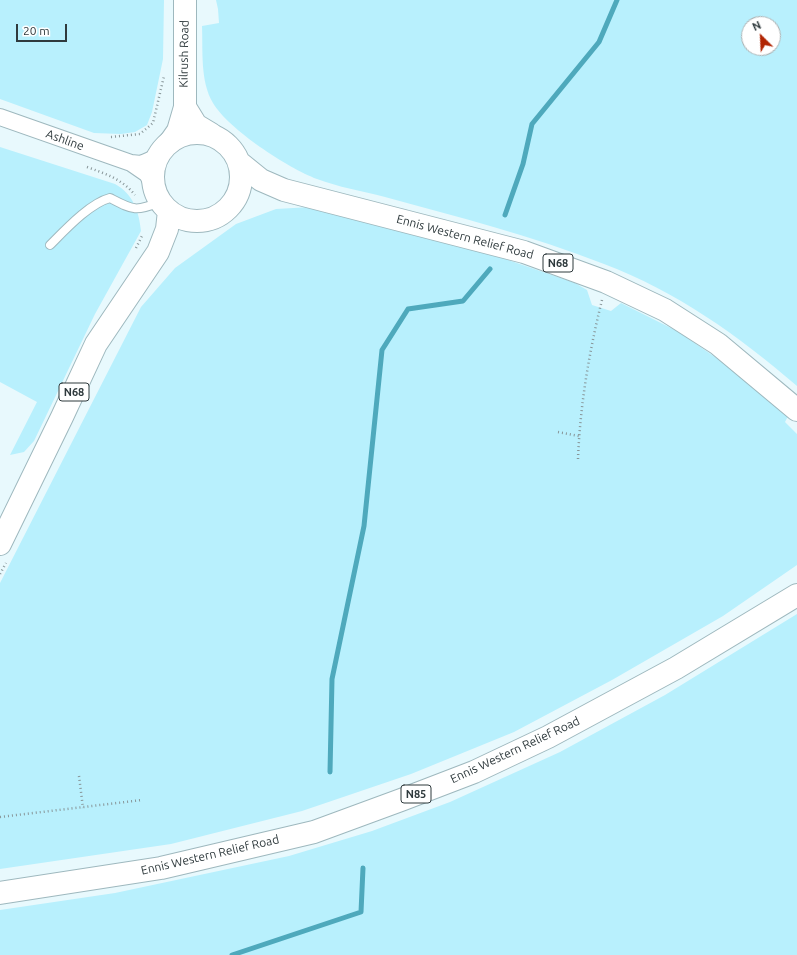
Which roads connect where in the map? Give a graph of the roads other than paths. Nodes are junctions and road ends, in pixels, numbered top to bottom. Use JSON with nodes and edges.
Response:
{"nodes":[{"id":1,"x":185,"y":0,"type":"edge"},
{"id":2,"x":185,"y":107,"type":"junction"},
{"id":3,"x":0,"y":117,"type":"edge"},
{"id":4,"x":211,"y":134,"type":"junction"},
{"id":5,"x":171,"y":140,"type":"junction"},
{"id":6,"x":157,"y":157,"type":"junction"},
{"id":7,"x":131,"y":163,"type":"junction"},
{"id":8,"x":240,"y":163,"type":"junction"},
{"id":9,"x":284,"y":190,"type":"junction"},
{"id":10,"x":156,"y":202,"type":"junction"},
{"id":11,"x":227,"y":210,"type":"junction"},
{"id":12,"x":208,"y":220,"type":"junction"},
{"id":13,"x":50,"y":245,"type":"dead end"},
{"id":14,"x":143,"y":273,"type":"junction"},
{"id":15,"x":797,"y":410,"type":"edge"},
{"id":16,"x":0,"y":544,"type":"edge"},
{"id":17,"x":796,"y":595,"type":"edge"},
{"id":18,"x":0,"y":893,"type":"edge"}],
"edges":[{"from":1,"to":2,"type":"main road","name":"Kilrush Road"},
{"from":2,"to":4,"type":"main road"},
{"from":2,"to":5,"type":"main road","name":"Kilrush Road"},
{"from":3,"to":7,"type":"street","name":"Ashline"},
{"from":4,"to":5,"type":"main road","number":"N68"},
{"from":4,"to":8,"type":"main road","number":"N68"},
{"from":5,"to":6,"type":"main road","number":"N68"},
{"from":6,"to":7,"type":"street","name":"Ashline"},
{"from":6,"to":10,"type":"main road","number":"N68"},
{"from":7,"to":10,"type":"street","name":"Ashline"},
{"from":8,"to":9,"type":"main road","name":"Ennis Western Relief Road","number":"N68"},
{"from":8,"to":11,"type":"main road","number":"N68"},
{"from":9,"to":11,"type":"main road","name":"Ennis Western Relief Road","number":"N68"},
{"from":9,"to":15,"type":"main road","name":"Ennis Western Relief Road","number":"N68"},
{"from":10,"to":12,"type":"main road","number":"N68"},
{"from":10,"to":13,"type":"lane"},
{"from":10,"to":14,"type":"main road","number":"N68"},
{"from":11,"to":12,"type":"main road","number":"N68"},
{"from":12,"to":14,"type":"main road","number":"N68"},
{"from":14,"to":16,"type":"main road","number":"N68"},
{"from":17,"to":18,"type":"main road","name":"Ennis Western Relief Road","number":"N85"}]}
